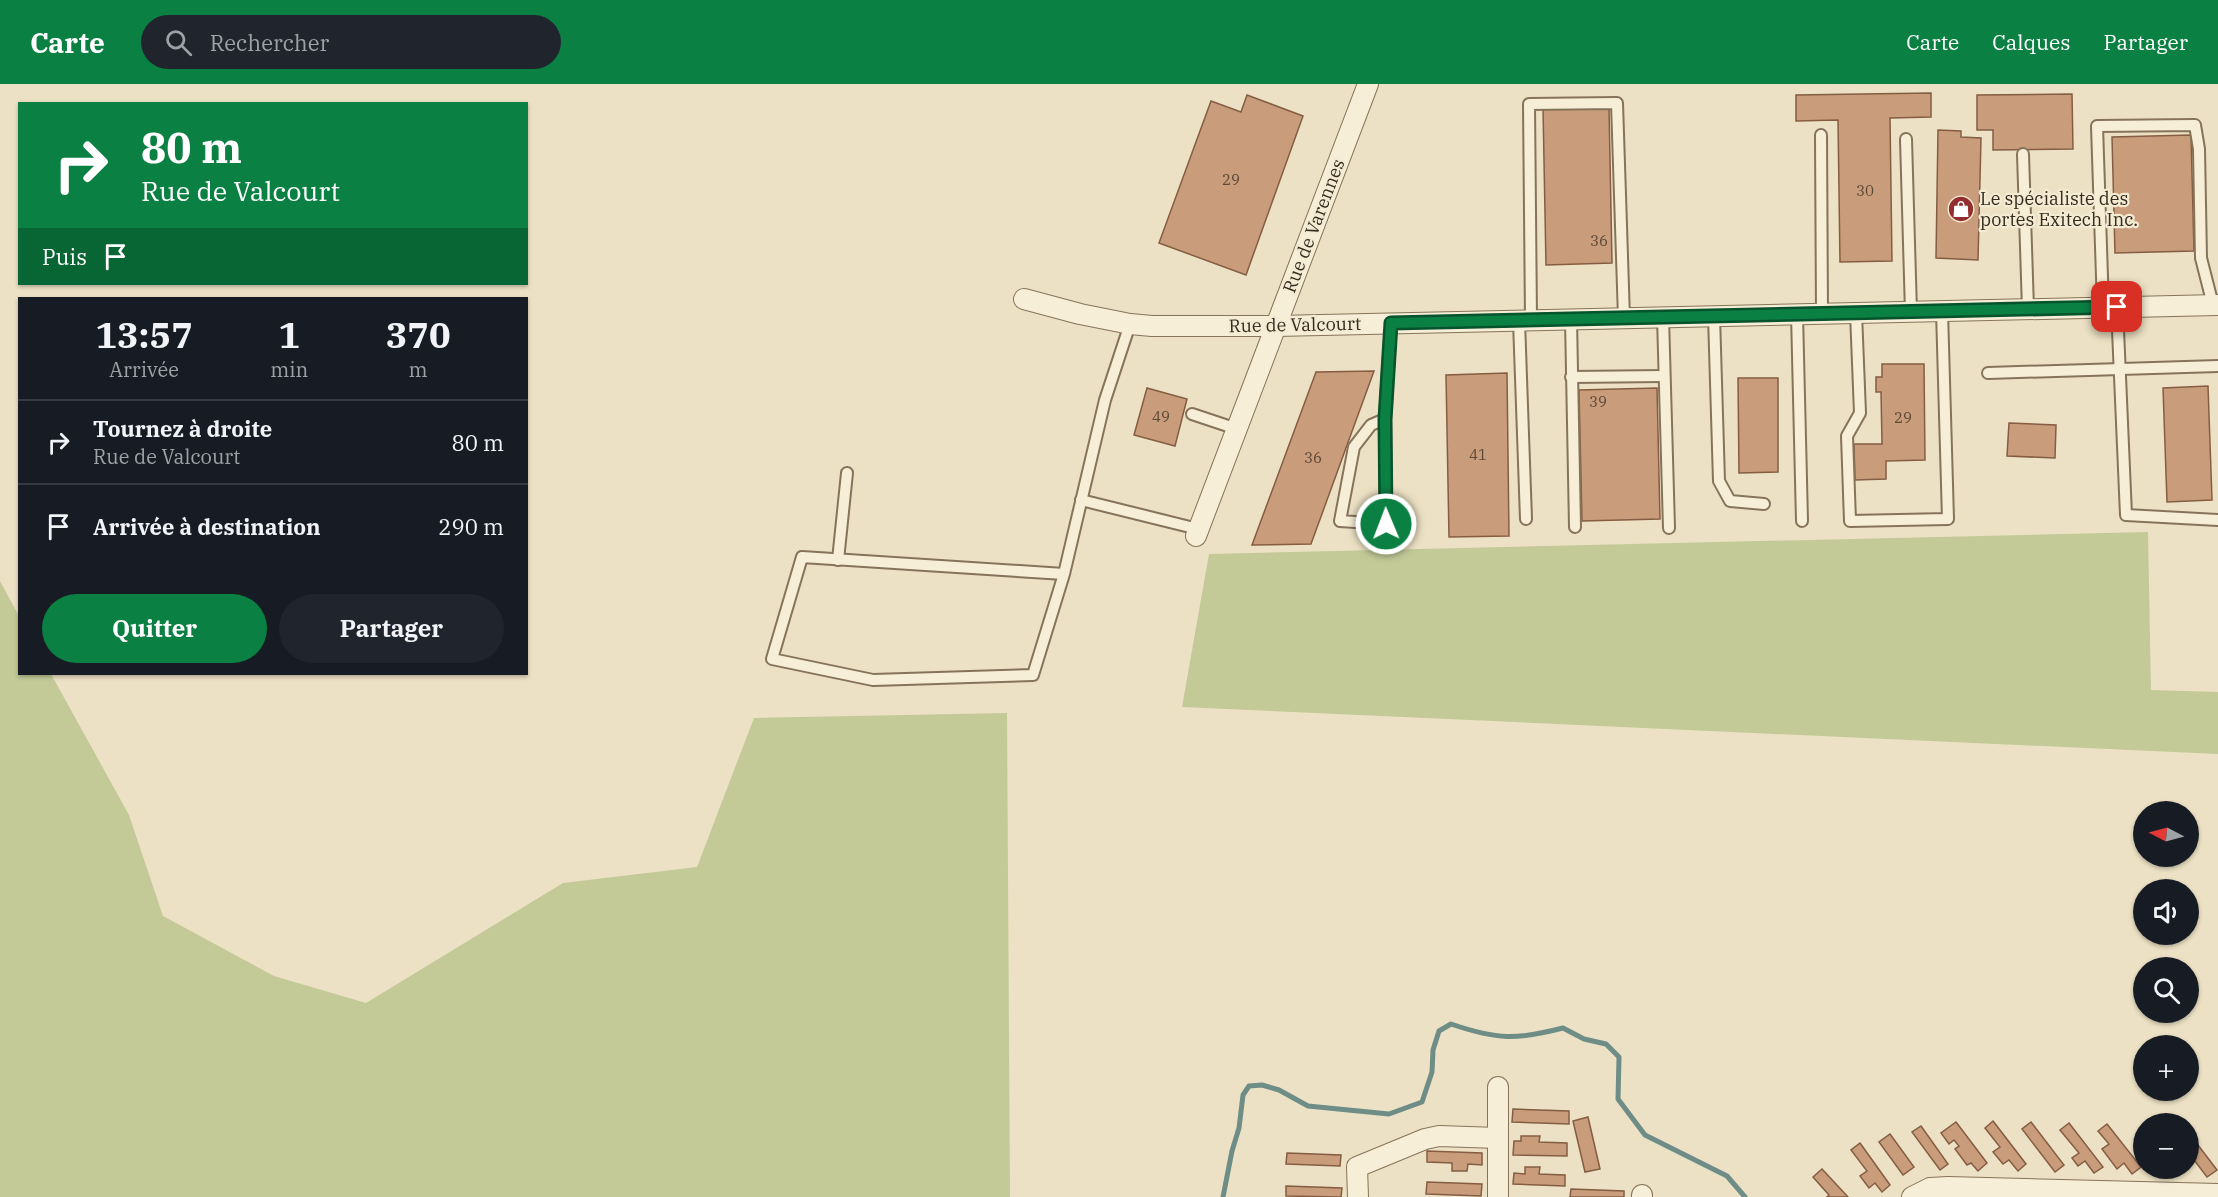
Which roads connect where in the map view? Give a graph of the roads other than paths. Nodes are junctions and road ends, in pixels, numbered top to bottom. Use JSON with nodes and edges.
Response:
{"nodes":[{"id":1,"x":1368,"y":84,"type":"edge"},
{"id":2,"x":1821,"y":135,"type":"dead end"},
{"id":3,"x":1906,"y":138,"type":"dead end"},
{"id":4,"x":2023,"y":154,"type":"dead end"},
{"id":5,"x":1024,"y":298,"type":"dead end"},
{"id":6,"x":2216,"y":305,"type":"edge"},
{"id":7,"x":2110,"y":307,"type":"junction"},
{"id":8,"x":2028,"y":309,"type":"junction"},
{"id":9,"x":1941,"y":311,"type":"junction"},
{"id":10,"x":1911,"y":312,"type":"junction"},
{"id":11,"x":1856,"y":313,"type":"junction"},
{"id":12,"x":1797,"y":314,"type":"junction"},
{"id":13,"x":1821,"y":314,"type":"junction"},
{"id":14,"x":1714,"y":316,"type":"junction"},
{"id":15,"x":1663,"y":317,"type":"junction"},
{"id":16,"x":1624,"y":318,"type":"junction"},
{"id":17,"x":1571,"y":319,"type":"junction"},
{"id":18,"x":1525,"y":320,"type":"junction"},
{"id":19,"x":1391,"y":323,"type":"junction"},
{"id":20,"x":1130,"y":324,"type":"junction"},
{"id":21,"x":1276,"y":326,"type":"junction"},
{"id":22,"x":2218,"y":366,"type":"edge"},
{"id":23,"x":2120,"y":368,"type":"junction"},
{"id":24,"x":1988,"y":373,"type":"dead end"},
{"id":25,"x":1664,"y":376,"type":"junction"},
{"id":26,"x":1571,"y":377,"type":"junction"},
{"id":27,"x":1192,"y":414,"type":"dead end"},
{"id":28,"x":1385,"y":419,"type":"junction"},
{"id":29,"x":1237,"y":429,"type":"junction"},
{"id":30,"x":847,"y":473,"type":"dead end"},
{"id":31,"x":1082,"y":500,"type":"junction"},
{"id":32,"x":1764,"y":504,"type":"dead end"},
{"id":33,"x":1526,"y":519,"type":"dead end"},
{"id":34,"x":2218,"y":520,"type":"edge"},
{"id":35,"x":1802,"y":521,"type":"dead end"},
{"id":36,"x":1575,"y":527,"type":"dead end"},
{"id":37,"x":1669,"y":528,"type":"dead end"},
{"id":38,"x":1197,"y":532,"type":"joint"},
{"id":39,"x":838,"y":560,"type":"junction"},
{"id":40,"x":1064,"y":574,"type":"junction"},
{"id":41,"x":1498,"y":1087,"type":"dead end"},
{"id":42,"x":1498,"y":1138,"type":"junction"},
{"id":43,"x":2218,"y":1194,"type":"edge"},
{"id":44,"x":1358,"y":1197,"type":"edge"},
{"id":45,"x":1498,"y":1197,"type":"edge"},
{"id":46,"x":1912,"y":1197,"type":"edge"}],
"edges":[{"from":1,"to":21,"type":"street","name":"Rue de Varennes"},
{"from":2,"to":13,"type":"lane"},
{"from":3,"to":10,"type":"lane"},
{"from":4,"to":8,"type":"lane"},
{"from":5,"to":20,"type":"street","name":"Rue de Valcourt"},
{"from":6,"to":7,"type":"street","name":"Rue de Valcourt"},
{"from":6,"to":7,"type":"lane"},
{"from":7,"to":8,"type":"street","name":"Rue de Valcourt"},
{"from":7,"to":23,"type":"lane"},
{"from":8,"to":9,"type":"street","name":"Rue de Valcourt"},
{"from":9,"to":10,"type":"street","name":"Rue de Valcourt"},
{"from":9,"to":11,"type":"lane"},
{"from":10,"to":11,"type":"street","name":"Rue de Valcourt"},
{"from":11,"to":13,"type":"street","name":"Rue de Valcourt"},
{"from":12,"to":13,"type":"street","name":"Rue de Valcourt"},
{"from":12,"to":14,"type":"street","name":"Rue de Valcourt"},
{"from":12,"to":35,"type":"lane"},
{"from":14,"to":15,"type":"street","name":"Rue de Valcourt"},
{"from":14,"to":32,"type":"lane"},
{"from":15,"to":16,"type":"street","name":"Rue de Valcourt"},
{"from":15,"to":25,"type":"lane"},
{"from":16,"to":17,"type":"street","name":"Rue de Valcourt"},
{"from":16,"to":18,"type":"lane"},
{"from":17,"to":18,"type":"street","name":"Rue de Valcourt"},
{"from":17,"to":26,"type":"lane"},
{"from":18,"to":19,"type":"street","name":"Rue de Valcourt"},
{"from":18,"to":33,"type":"lane"},
{"from":19,"to":21,"type":"street","name":"Rue de Valcourt"},
{"from":19,"to":28,"type":"lane"},
{"from":20,"to":21,"type":"street","name":"Rue de Valcourt"},
{"from":20,"to":31,"type":"lane"},
{"from":21,"to":29,"type":"street","name":"Rue de Varennes"},
{"from":22,"to":23,"type":"lane"},
{"from":23,"to":24,"type":"lane"},
{"from":23,"to":34,"type":"lane"},
{"from":25,"to":26,"type":"lane"},
{"from":25,"to":37,"type":"lane"},
{"from":26,"to":36,"type":"lane"},
{"from":27,"to":29,"type":"lane"},
{"from":28,"to":28,"type":"lane"},
{"from":29,"to":38,"type":"street","name":"Rue de Varennes"},
{"from":30,"to":39,"type":"lane"},
{"from":31,"to":38,"type":"lane"},
{"from":31,"to":40,"type":"lane"},
{"from":39,"to":40,"type":"lane"},
{"from":39,"to":40,"type":"lane"},
{"from":41,"to":42,"type":"street"},
{"from":42,"to":44,"type":"street"},
{"from":42,"to":45,"type":"street"},
{"from":43,"to":46,"type":"street"}]}
